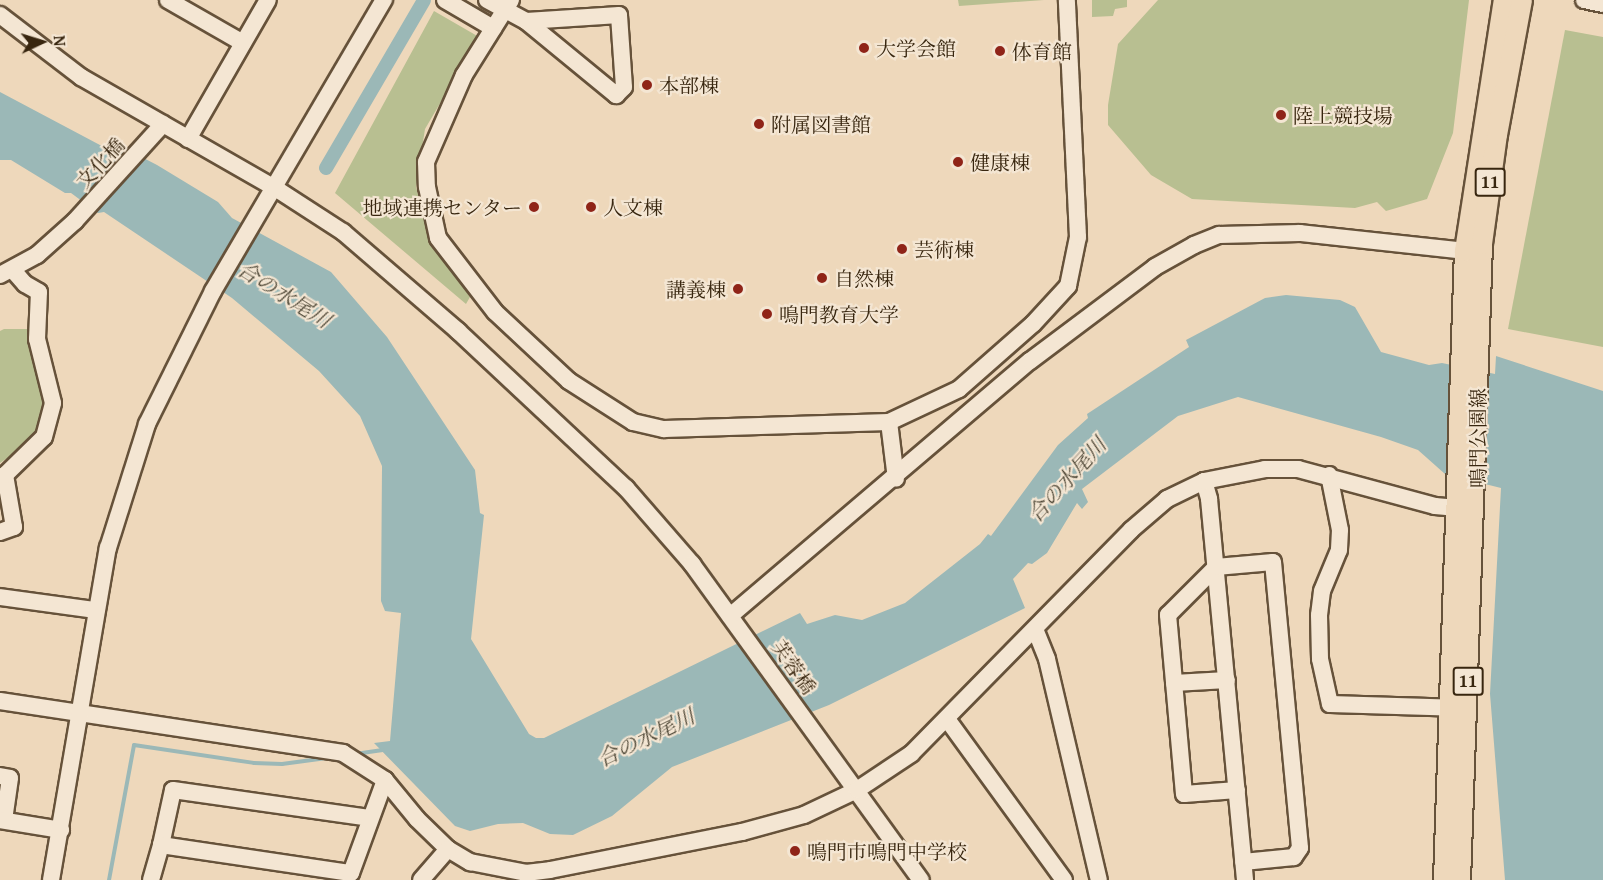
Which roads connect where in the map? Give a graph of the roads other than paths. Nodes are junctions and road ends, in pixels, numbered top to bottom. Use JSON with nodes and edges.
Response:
{"nodes":[{"id":1,"x":168,"y":0,"type":"edge"},
{"id":2,"x":268,"y":0,"type":"edge"},
{"id":3,"x":384,"y":0,"type":"edge"},
{"id":4,"x":445,"y":0,"type":"edge"},
{"id":5,"x":487,"y":0,"type":"edge"},
{"id":6,"x":1067,"y":0,"type":"edge"},
{"id":7,"x":1504,"y":0,"type":"edge"},
{"id":8,"x":1522,"y":0,"type":"edge"},
{"id":9,"x":1584,"y":0,"type":"edge"},
{"id":10,"x":1603,"y":4,"type":"edge"},
{"id":11,"x":508,"y":5,"type":"edge"},
{"id":12,"x":0,"y":15,"type":"edge"},
{"id":13,"x":526,"y":21,"type":"junction"},
{"id":14,"x":493,"y":28,"type":"junction"},
{"id":15,"x":243,"y":43,"type":"junction"},
{"id":16,"x":163,"y":124,"type":"junction"},
{"id":17,"x":188,"y":139,"type":"junction"},
{"id":18,"x":275,"y":188,"type":"junction"},
{"id":19,"x":1465,"y":251,"type":"junction"},
{"id":20,"x":7,"y":273,"type":"edge"},
{"id":21,"x":1469,"y":362,"type":"junction"},
{"id":22,"x":889,"y":422,"type":"junction"},
{"id":23,"x":1329,"y":476,"type":"junction"},
{"id":24,"x":896,"y":479,"type":"junction"},
{"id":25,"x":1204,"y":481,"type":"junction"},
{"id":26,"x":1467,"y":509,"type":"junction"},
{"id":27,"x":0,"y":532,"type":"edge"},
{"id":28,"x":1216,"y":567,"type":"junction"},
{"id":29,"x":0,"y":597,"type":"edge"},
{"id":30,"x":95,"y":610,"type":"junction"},
{"id":31,"x":730,"y":616,"type":"junction"},
{"id":32,"x":1035,"y":628,"type":"junction"},
{"id":33,"x":1227,"y":680,"type":"junction"},
{"id":34,"x":1174,"y":683,"type":"junction"},
{"id":35,"x":0,"y":701,"type":"edge"},
{"id":36,"x":1459,"y":708,"type":"junction"},
{"id":37,"x":82,"y":713,"type":"junction"},
{"id":38,"x":947,"y":719,"type":"junction"},
{"id":39,"x":0,"y":776,"type":"edge"},
{"id":40,"x":385,"y":780,"type":"junction"},
{"id":41,"x":857,"y":790,"type":"junction"},
{"id":42,"x":1237,"y":790,"type":"junction"},
{"id":43,"x":369,"y":818,"type":"junction"},
{"id":44,"x":2,"y":820,"type":"edge"},
{"id":45,"x":61,"y":830,"type":"junction"},
{"id":46,"x":161,"y":845,"type":"junction"},
{"id":47,"x":448,"y":849,"type":"junction"},
{"id":48,"x":1243,"y":862,"type":"junction"},
{"id":49,"x":526,"y":877,"type":"edge"},
{"id":50,"x":51,"y":880,"type":"edge"},
{"id":51,"x":151,"y":880,"type":"edge"},
{"id":52,"x":422,"y":880,"type":"edge"},
{"id":53,"x":921,"y":880,"type":"edge"},
{"id":54,"x":1064,"y":880,"type":"edge"},
{"id":55,"x":1099,"y":880,"type":"edge"},
{"id":56,"x":1245,"y":880,"type":"edge"},
{"id":57,"x":1444,"y":880,"type":"edge"},
{"id":58,"x":1460,"y":880,"type":"edge"}],
"edges":[{"from":1,"to":15,"type":"street"},
{"from":2,"to":15,"type":"street"},
{"from":3,"to":18,"type":"street"},
{"from":4,"to":14,"type":"street"},
{"from":5,"to":11,"type":"street"},
{"from":6,"to":22,"type":"street"},
{"from":7,"to":19,"type":"main road","name":"鳴門公園線","number":"11"},
{"from":8,"to":21,"type":"main road","name":"鳴門公園線","number":"11"},
{"from":9,"to":10,"type":"street"},
{"from":11,"to":13,"type":"street"},
{"from":11,"to":14,"type":"street"},
{"from":12,"to":16,"type":"street","name":"芙蓉橋"},
{"from":13,"to":13,"type":"street"},
{"from":14,"to":22,"type":"street"},
{"from":15,"to":17,"type":"street"},
{"from":16,"to":17,"type":"street","name":"芙蓉橋"},
{"from":16,"to":20,"type":"street","name":"文化橋"},
{"from":17,"to":18,"type":"street","name":"芙蓉橋"},
{"from":18,"to":30,"type":"street"},
{"from":18,"to":31,"type":"street","name":"芙蓉橋"},
{"from":19,"to":21,"type":"main road","name":"鳴門公園線","number":"11"},
{"from":19,"to":24,"type":"street"},
{"from":20,"to":27,"type":"street"},
{"from":21,"to":26,"type":"main road","name":"鳴門公園線","number":"11"},
{"from":22,"to":24,"type":"street"},
{"from":23,"to":25,"type":"street"},
{"from":23,"to":26,"type":"street"},
{"from":23,"to":36,"type":"street"},
{"from":24,"to":31,"type":"street"},
{"from":25,"to":28,"type":"street"},
{"from":25,"to":32,"type":"street"},
{"from":26,"to":36,"type":"main road","name":"鳴門公園線","number":"11"},
{"from":28,"to":33,"type":"street"},
{"from":28,"to":34,"type":"street"},
{"from":28,"to":48,"type":"street"},
{"from":29,"to":30,"type":"street"},
{"from":30,"to":37,"type":"street"},
{"from":31,"to":41,"type":"street","name":"芙蓉橋"},
{"from":32,"to":38,"type":"street"},
{"from":32,"to":55,"type":"street"},
{"from":33,"to":34,"type":"street"},
{"from":33,"to":42,"type":"street"},
{"from":34,"to":42,"type":"street"},
{"from":35,"to":37,"type":"street"},
{"from":36,"to":57,"type":"main road","name":"鳴門公園線","number":"11"},
{"from":36,"to":58,"type":"main road","name":"鳴門公園線","number":"11"},
{"from":37,"to":40,"type":"street"},
{"from":37,"to":45,"type":"street"},
{"from":38,"to":41,"type":"street"},
{"from":38,"to":54,"type":"street"},
{"from":39,"to":44,"type":"street"},
{"from":40,"to":43,"type":"street"},
{"from":40,"to":47,"type":"street"},
{"from":41,"to":49,"type":"street"},
{"from":41,"to":53,"type":"street","name":"芙蓉橋"},
{"from":42,"to":48,"type":"street"},
{"from":43,"to":46,"type":"street"},
{"from":43,"to":46,"type":"street"},
{"from":44,"to":45,"type":"street"},
{"from":45,"to":50,"type":"street"},
{"from":46,"to":51,"type":"street"},
{"from":47,"to":49,"type":"street"},
{"from":47,"to":52,"type":"street"},
{"from":48,"to":56,"type":"street"}]}
